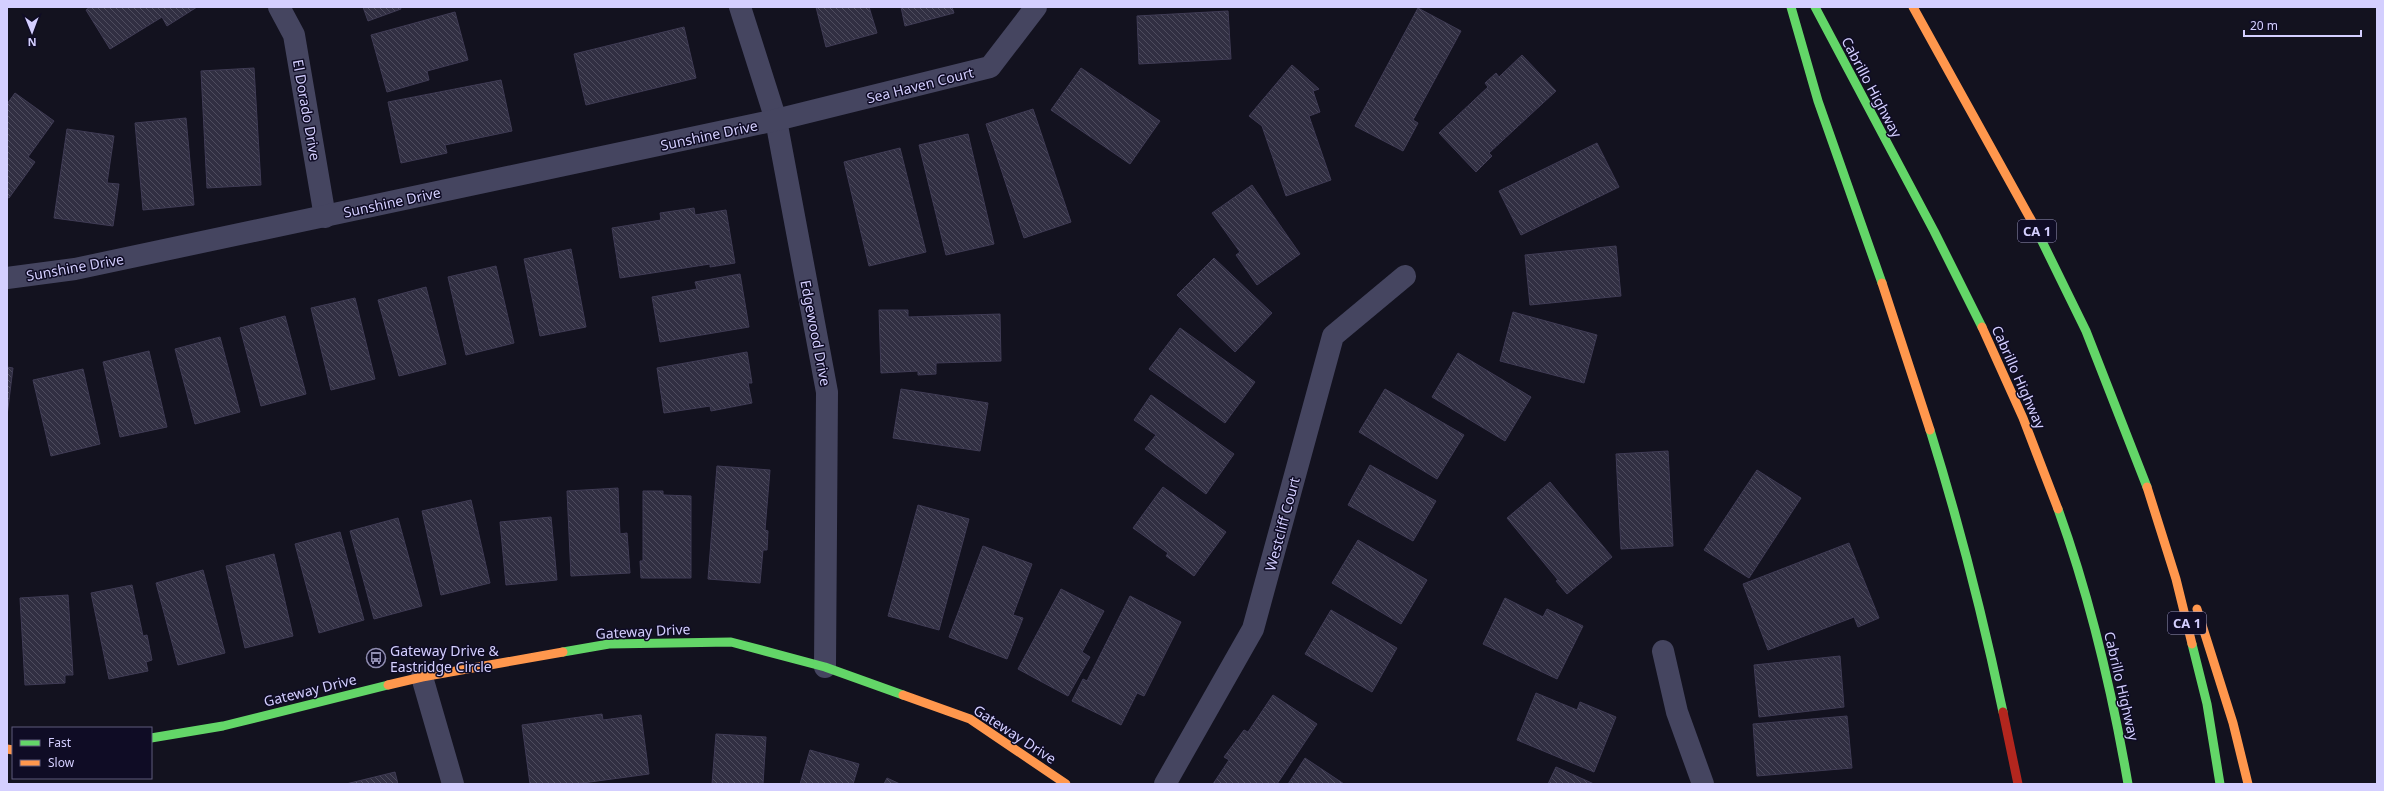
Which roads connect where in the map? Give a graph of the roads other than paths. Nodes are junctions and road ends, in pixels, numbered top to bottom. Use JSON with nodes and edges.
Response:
{"nodes":[{"id":1,"x":279,"y":7,"type":"edge"},
{"id":2,"x":740,"y":7,"type":"edge"},
{"id":3,"x":1036,"y":7,"type":"edge"},
{"id":4,"x":1791,"y":7,"type":"edge"},
{"id":5,"x":1815,"y":7,"type":"edge"},
{"id":6,"x":1913,"y":7,"type":"edge"},
{"id":7,"x":776,"y":120,"type":"junction"},
{"id":8,"x":325,"y":217,"type":"junction"},
{"id":9,"x":1405,"y":276,"type":"dead end"},
{"id":10,"x":7,"y":278,"type":"edge"},
{"id":11,"x":2140,"y":465,"type":"junction"},
{"id":12,"x":2187,"y":582,"type":"dead end"},
{"id":13,"x":2195,"y":603,"type":"dead end"},
{"id":14,"x":1663,"y":651,"type":"dead end"},
{"id":15,"x":825,"y":667,"type":"junction"},
{"id":16,"x":422,"y":677,"type":"junction"},
{"id":17,"x":152,"y":738,"type":"edge"},
{"id":18,"x":453,"y":784,"type":"edge"},
{"id":19,"x":1066,"y":784,"type":"edge"},
{"id":20,"x":1165,"y":784,"type":"edge"},
{"id":21,"x":1703,"y":784,"type":"edge"},
{"id":22,"x":2018,"y":784,"type":"edge"},
{"id":23,"x":2128,"y":784,"type":"edge"},
{"id":24,"x":2220,"y":784,"type":"edge"},
{"id":25,"x":2248,"y":784,"type":"edge"}],
"edges":[{"from":1,"to":8,"type":"street","name":"El Dorado Drive"},
{"from":2,"to":7,"type":"street","name":"Edgewood Drive"},
{"from":3,"to":7,"type":"street","name":"Sea Haven Court"},
{"from":4,"to":22,"type":"main road"},
{"from":5,"to":23,"type":"main road","name":"Cabrillo Highway"},
{"from":6,"to":11,"type":"main road","number":"CA 1"},
{"from":7,"to":8,"type":"street","name":"Sunshine Drive"},
{"from":7,"to":15,"type":"street","name":"Edgewood Drive"},
{"from":8,"to":10,"type":"street","name":"Sunshine Drive"},
{"from":9,"to":20,"type":"street","name":"Westcliff Court"},
{"from":11,"to":12,"type":"main road"},
{"from":11,"to":24,"type":"main road","number":"CA 1"},
{"from":13,"to":25,"type":"main road"},
{"from":14,"to":21,"type":"street"},
{"from":15,"to":16,"type":"main road","name":"Gateway Drive"},
{"from":15,"to":19,"type":"main road","name":"Gateway Drive"},
{"from":16,"to":17,"type":"main road","name":"Gateway Drive"},
{"from":16,"to":18,"type":"street"}]}
